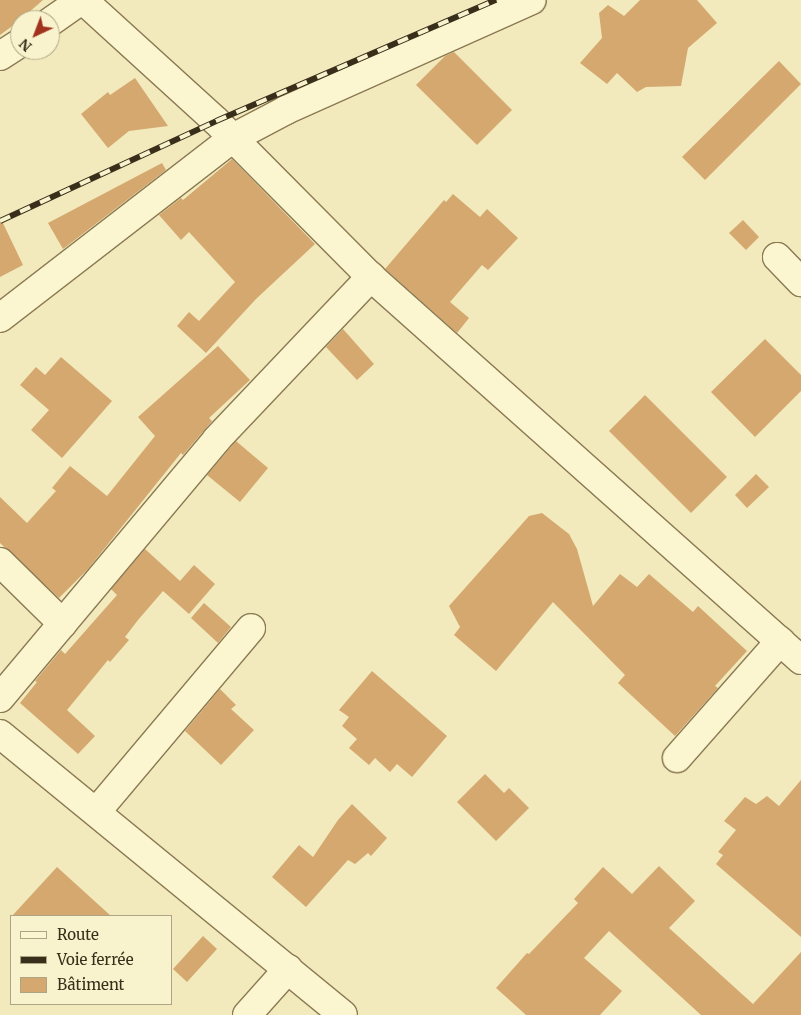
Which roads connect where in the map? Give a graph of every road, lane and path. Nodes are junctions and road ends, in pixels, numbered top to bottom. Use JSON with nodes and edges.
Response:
{"nodes":[{"id":1,"x":83,"y":0,"type":"edge"},
{"id":2,"x":532,"y":0,"type":"edge"},
{"id":3,"x":60,"y":15,"type":"edge"},
{"id":4,"x":233,"y":138,"type":"junction"},
{"id":5,"x":777,"y":257,"type":"dead end"},
{"id":6,"x":371,"y":277,"type":"junction"},
{"id":7,"x":801,"y":282,"type":"edge"},
{"id":8,"x":0,"y":318,"type":"edge"},
{"id":9,"x":0,"y":562,"type":"edge"},
{"id":10,"x":63,"y":624,"type":"junction"},
{"id":11,"x":251,"y":628,"type":"dead end"},
{"id":12,"x":780,"y":641,"type":"junction"},
{"id":13,"x":801,"y":660,"type":"edge"},
{"id":14,"x":0,"y":698,"type":"edge"},
{"id":15,"x":0,"y":734,"type":"edge"},
{"id":16,"x":677,"y":758,"type":"dead end"},
{"id":17,"x":97,"y":811,"type":"junction"},
{"id":18,"x":288,"y":969,"type":"junction"},
{"id":19,"x":247,"y":1015,"type":"edge"},
{"id":20,"x":343,"y":1015,"type":"edge"}],
"edges":[{"from":1,"to":3,"type":"street"},
{"from":1,"to":4,"type":"street"},
{"from":2,"to":4,"type":"street"},
{"from":4,"to":6,"type":"street"},
{"from":4,"to":8,"type":"street"},
{"from":5,"to":7,"type":"street"},
{"from":6,"to":10,"type":"street"},
{"from":6,"to":12,"type":"street"},
{"from":9,"to":10,"type":"street"},
{"from":10,"to":14,"type":"street"},
{"from":11,"to":17,"type":"street"},
{"from":12,"to":13,"type":"street"},
{"from":12,"to":16,"type":"street"},
{"from":15,"to":17,"type":"street"},
{"from":17,"to":18,"type":"street"},
{"from":18,"to":19,"type":"street"},
{"from":18,"to":20,"type":"street"}]}
